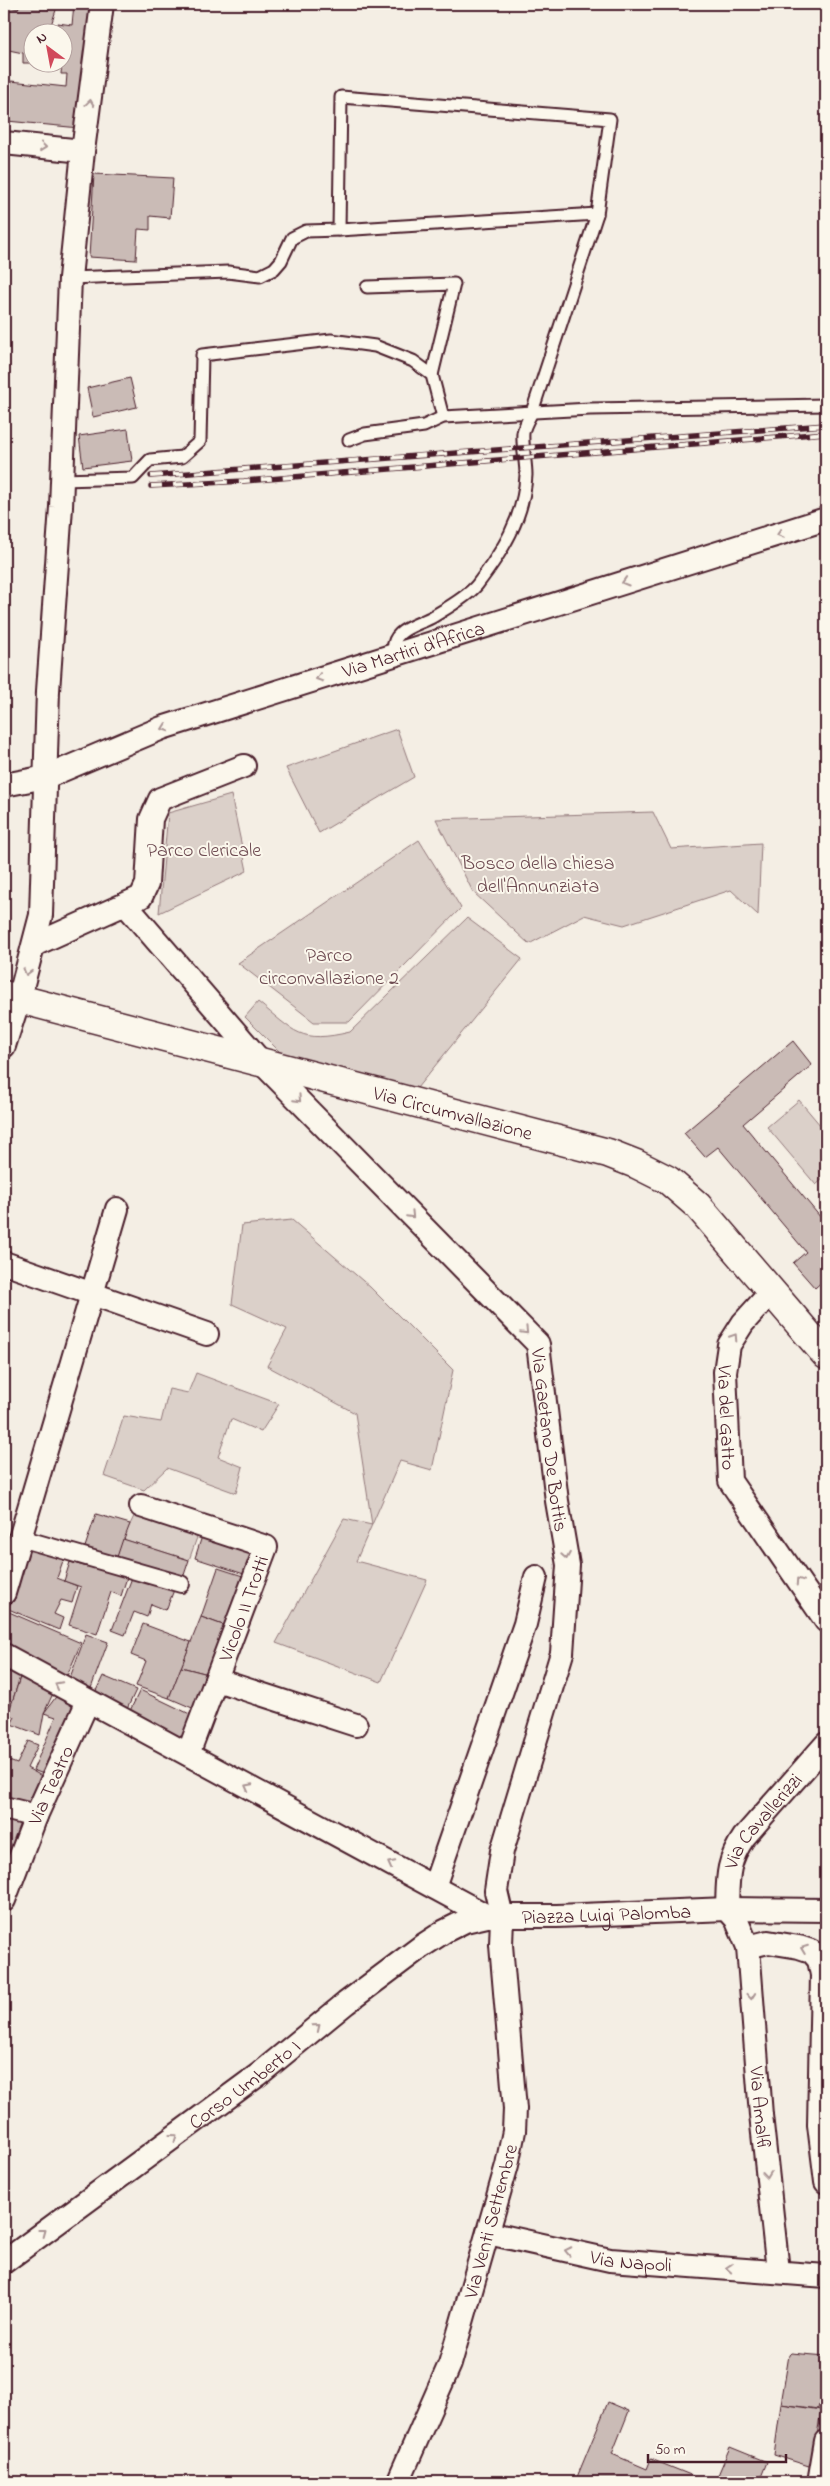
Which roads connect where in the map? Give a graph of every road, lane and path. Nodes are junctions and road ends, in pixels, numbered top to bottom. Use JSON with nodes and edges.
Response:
{"nodes":[{"id":1,"x":102,"y":4,"type":"edge"},
{"id":2,"x":4,"y":144,"type":"edge"},
{"id":3,"x":83,"y":151,"type":"junction"},
{"id":4,"x":597,"y":214,"type":"junction"},
{"id":5,"x":339,"y":230,"type":"junction"},
{"id":6,"x":70,"y":278,"type":"junction"},
{"id":7,"x":367,"y":287,"type":"dead end"},
{"id":8,"x":432,"y":375,"type":"junction"},
{"id":9,"x":826,"y":405,"type":"edge"},
{"id":10,"x":532,"y":412,"type":"junction"},
{"id":11,"x":443,"y":417,"type":"junction"},
{"id":12,"x":349,"y":440,"type":"dead end"},
{"id":13,"x":62,"y":480,"type":"junction"},
{"id":14,"x":826,"y":519,"type":"edge"},
{"id":15,"x":394,"y":654,"type":"junction"},
{"id":16,"x":244,"y":766,"type":"dead end"},
{"id":17,"x":46,"y":777,"type":"junction"},
{"id":18,"x":4,"y":785,"type":"edge"},
{"id":19,"x":126,"y":905,"type":"junction"},
{"id":20,"x":34,"y":945,"type":"junction"},
{"id":21,"x":11,"y":997,"type":"edge"},
{"id":22,"x":4,"y":1046,"type":"edge"},
{"id":23,"x":264,"y":1064,"type":"junction"},
{"id":24,"x":117,"y":1209,"type":"dead end"},
{"id":25,"x":4,"y":1262,"type":"edge"},
{"id":26,"x":772,"y":1291,"type":"junction"},
{"id":27,"x":92,"y":1294,"type":"junction"},
{"id":28,"x":207,"y":1334,"type":"dead end"},
{"id":29,"x":826,"y":1355,"type":"edge"},
{"id":30,"x":141,"y":1506,"type":"dead end"},
{"id":31,"x":20,"y":1538,"type":"junction"},
{"id":32,"x":536,"y":1577,"type":"dead end"},
{"id":33,"x":181,"y":1584,"type":"dead end"},
{"id":34,"x":4,"y":1593,"type":"edge"},
{"id":35,"x":826,"y":1621,"type":"edge"},
{"id":36,"x":4,"y":1655,"type":"edge"},
{"id":37,"x":217,"y":1680,"type":"junction"},
{"id":38,"x":88,"y":1700,"type":"junction"},
{"id":39,"x":356,"y":1725,"type":"dead end"},
{"id":40,"x":826,"y":1744,"type":"edge"},
{"id":41,"x":188,"y":1754,"type":"junction"},
{"id":42,"x":4,"y":1808,"type":"edge"},
{"id":43,"x":36,"y":1816,"type":"junction"},
{"id":44,"x":434,"y":1887,"type":"junction"},
{"id":45,"x":4,"y":1900,"type":"edge"},
{"id":46,"x":728,"y":1909,"type":"junction"},
{"id":47,"x":767,"y":1909,"type":"junction"},
{"id":48,"x":826,"y":1910,"type":"edge"},
{"id":49,"x":495,"y":1916,"type":"junction"},
{"id":50,"x":445,"y":1931,"type":"junction"},
{"id":51,"x":758,"y":1944,"type":"junction"},
{"id":52,"x":822,"y":2124,"type":"edge"},
{"id":53,"x":826,"y":2182,"type":"edge"},
{"id":54,"x":488,"y":2233,"type":"junction"},
{"id":55,"x":4,"y":2262,"type":"edge"},
{"id":56,"x":778,"y":2271,"type":"junction"},
{"id":57,"x":826,"y":2276,"type":"edge"},
{"id":58,"x":826,"y":2441,"type":"edge"},
{"id":59,"x":398,"y":2482,"type":"edge"},
{"id":60,"x":818,"y":2482,"type":"edge"}],
"edges":[{"from":3,"to":1,"type":"street","one_way":true},
{"from":2,"to":3,"type":"street","one_way":true},
{"from":3,"to":6,"type":"street"},
{"from":4,"to":5,"type":"lane"},
{"from":4,"to":5,"type":"lane"},
{"from":4,"to":10,"type":"lane"},
{"from":5,"to":6,"type":"lane"},
{"from":6,"to":13,"type":"street"},
{"from":7,"to":8,"type":"lane"},
{"from":8,"to":11,"type":"lane"},
{"from":8,"to":13,"type":"lane"},
{"from":9,"to":10,"type":"lane"},
{"from":10,"to":11,"type":"lane"},
{"from":10,"to":15,"type":"lane"},
{"from":11,"to":12,"type":"lane"},
{"from":13,"to":17,"type":"street"},
{"from":14,"to":15,"type":"street","name":"Via Martiri d'Africa","one_way":true},
{"from":15,"to":17,"type":"street","name":"Via Martiri d'Africa","one_way":true},
{"from":16,"to":19,"type":"street"},
{"from":17,"to":18,"type":"street","name":"Via Martiri d'Africa"},
{"from":17,"to":20,"type":"street"},
{"from":19,"to":20,"type":"street"},
{"from":19,"to":23,"type":"street","name":"Via Gaetano De Bottis"},
{"from":20,"to":21,"type":"street","one_way":true},
{"from":21,"to":22,"type":"street"},
{"from":21,"to":23,"type":"main road","name":"Via Circumvallazione"},
{"from":23,"to":26,"type":"main road","name":"Via Circumvallazione"},
{"from":23,"to":49,"type":"street","name":"Via Gaetano De Bottis","one_way":true},
{"from":24,"to":27,"type":"street"},
{"from":25,"to":27,"type":"street"},
{"from":26,"to":29,"type":"main road","name":"Via Circumvallazione"},
{"from":35,"to":26,"type":"street","name":"Via del Gatto","one_way":true},
{"from":27,"to":28,"type":"street"},
{"from":27,"to":31,"type":"street"},
{"from":30,"to":37,"type":"street","name":"Vicolo II Trotti"},
{"from":31,"to":33,"type":"street"},
{"from":31,"to":34,"type":"street"},
{"from":32,"to":44,"type":"street"},
{"from":38,"to":36,"type":"street","one_way":true},
{"from":37,"to":39,"type":"street","name":"Vicolo II Trotti"},
{"from":37,"to":41,"type":"street","name":"Vicolo II Trotti"},
{"from":38,"to":41,"type":"street"},
{"from":38,"to":43,"type":"street","name":"Via Teatro"},
{"from":40,"to":46,"type":"street","name":"Via Cavallerizzi"},
{"from":44,"to":41,"type":"street","one_way":true},
{"from":42,"to":43,"type":"street"},
{"from":43,"to":45,"type":"street","name":"Via Teatro"},
{"from":44,"to":49,"type":"street"},
{"from":44,"to":50,"type":"street"},
{"from":46,"to":47,"type":"street","name":"Piazza Luigi Palomba"},
{"from":46,"to":49,"type":"street","name":"Piazza Luigi Palomba"},
{"from":46,"to":51,"type":"street"},
{"from":47,"to":48,"type":"street","name":"Piazza Luigi Palomba"},
{"from":47,"to":51,"type":"street","name":"Via Amalfi"},
{"from":49,"to":50,"type":"street","name":"Corso Umberto I"},
{"from":49,"to":54,"type":"street","name":"Via Venti Settembre"},
{"from":55,"to":50,"type":"street","name":"Corso Umberto I","one_way":true},
{"from":52,"to":51,"type":"street","one_way":true},
{"from":51,"to":56,"type":"street","name":"Via Amalfi","one_way":true},
{"from":52,"to":53,"type":"street"},
{"from":56,"to":54,"type":"street","name":"Via Napoli","one_way":true},
{"from":54,"to":59,"type":"street","name":"Via Venti Settembre"},
{"from":56,"to":57,"type":"street","name":"Via Napoli"},
{"from":58,"to":60,"type":"street"}]}
